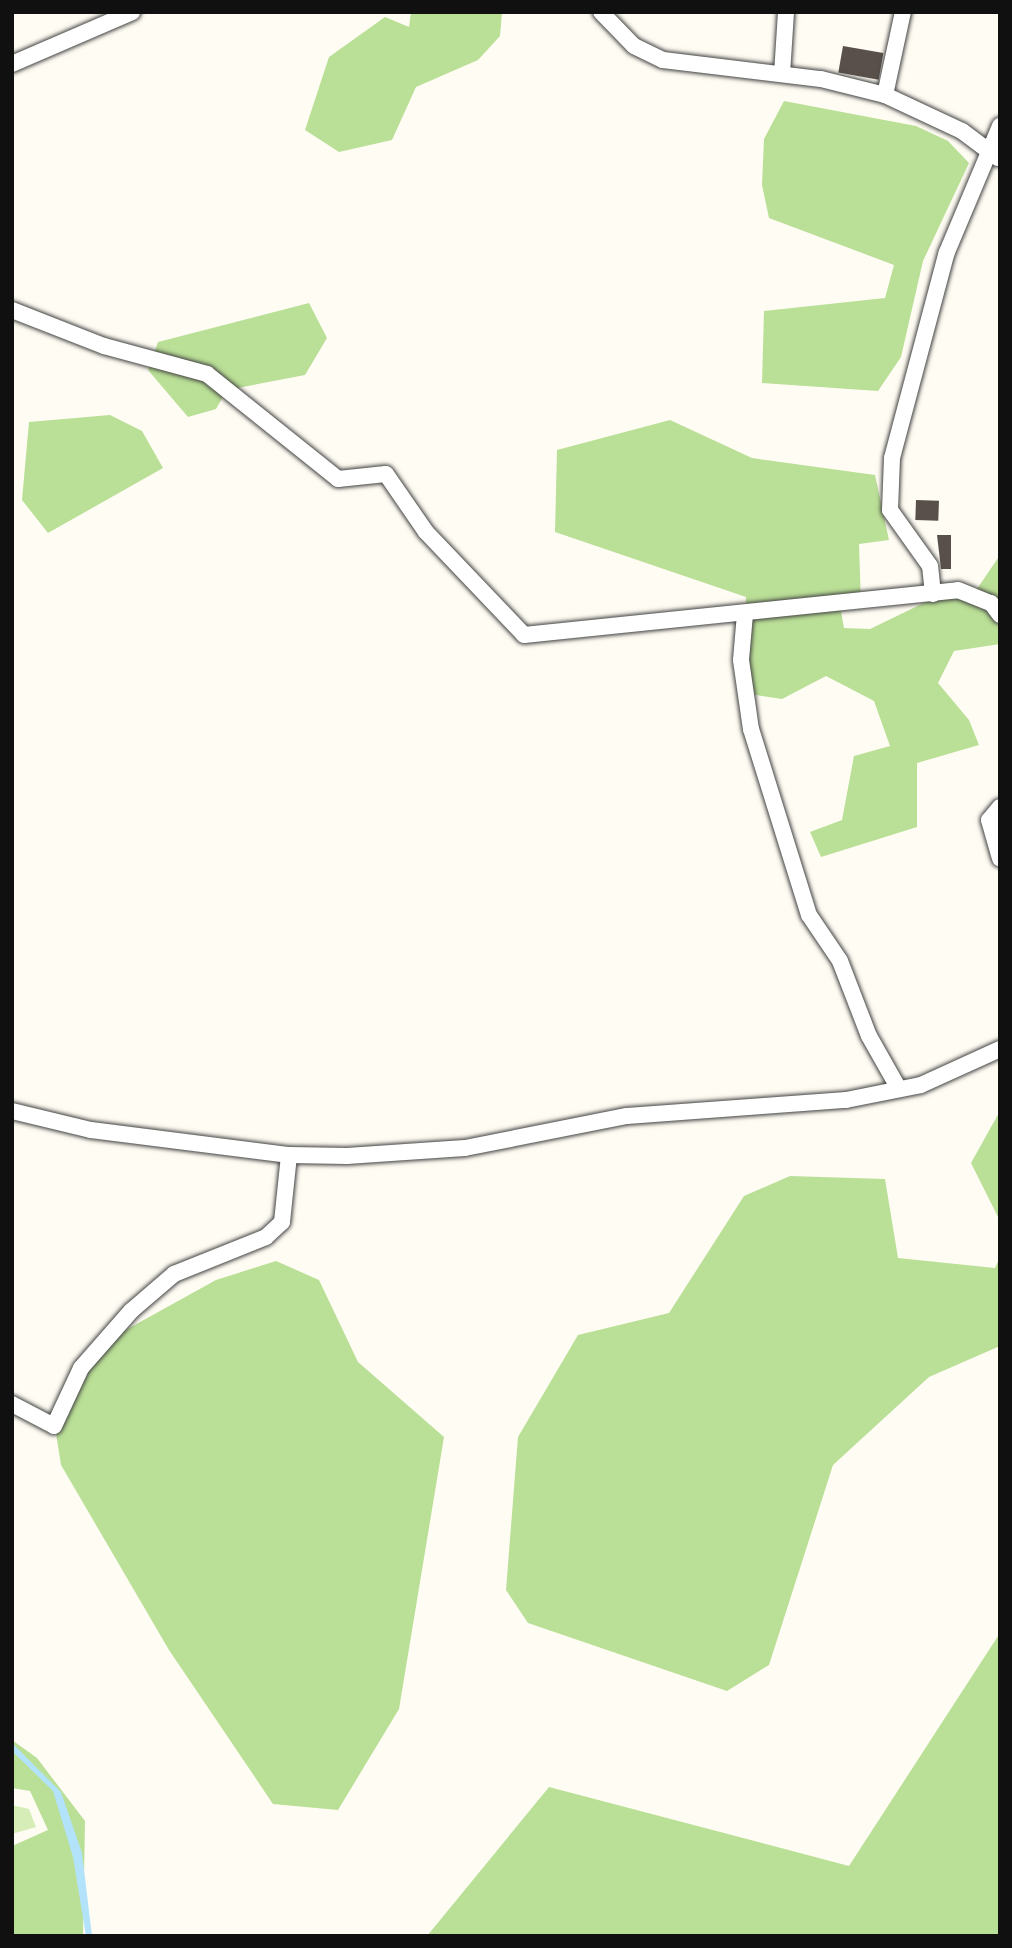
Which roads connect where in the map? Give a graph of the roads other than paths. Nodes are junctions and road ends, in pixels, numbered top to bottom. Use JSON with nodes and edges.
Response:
{"nodes":[{"id":1,"x":132,"y":12,"type":"edge"},
{"id":2,"x":601,"y":12,"type":"edge"},
{"id":3,"x":786,"y":12,"type":"edge"},
{"id":4,"x":903,"y":12,"type":"edge"},
{"id":5,"x":12,"y":64,"type":"edge"},
{"id":6,"x":782,"y":74,"type":"junction"},
{"id":7,"x":885,"y":95,"type":"junction"},
{"id":8,"x":1000,"y":126,"type":"edge"},
{"id":9,"x":996,"y":157,"type":"edge"},
{"id":10,"x":12,"y":310,"type":"edge"},
{"id":11,"x":933,"y":594,"type":"junction"},
{"id":12,"x":745,"y":614,"type":"junction"},
{"id":13,"x":1000,"y":615,"type":"edge"},
{"id":14,"x":1000,"y":807,"type":"edge"},
{"id":15,"x":1000,"y":858,"type":"edge"},
{"id":16,"x":1000,"y":1049,"type":"edge"},
{"id":17,"x":899,"y":1090,"type":"junction"},
{"id":18,"x":12,"y":1111,"type":"edge"},
{"id":19,"x":289,"y":1155,"type":"junction"},
{"id":20,"x":12,"y":1404,"type":"edge"}],
"edges":[{"from":1,"to":5,"type":"street"},
{"from":2,"to":6,"type":"street"},
{"from":3,"to":6,"type":"street"},
{"from":4,"to":7,"type":"street"},
{"from":6,"to":7,"type":"street"},
{"from":7,"to":9,"type":"street"},
{"from":8,"to":9,"type":"street"},
{"from":9,"to":11,"type":"street"},
{"from":10,"to":12,"type":"street"},
{"from":11,"to":12,"type":"street"},
{"from":11,"to":13,"type":"street"},
{"from":12,"to":17,"type":"street"},
{"from":14,"to":15,"type":"street"},
{"from":16,"to":17,"type":"street"},
{"from":17,"to":19,"type":"street"},
{"from":18,"to":19,"type":"street"},
{"from":19,"to":20,"type":"street"}]}
